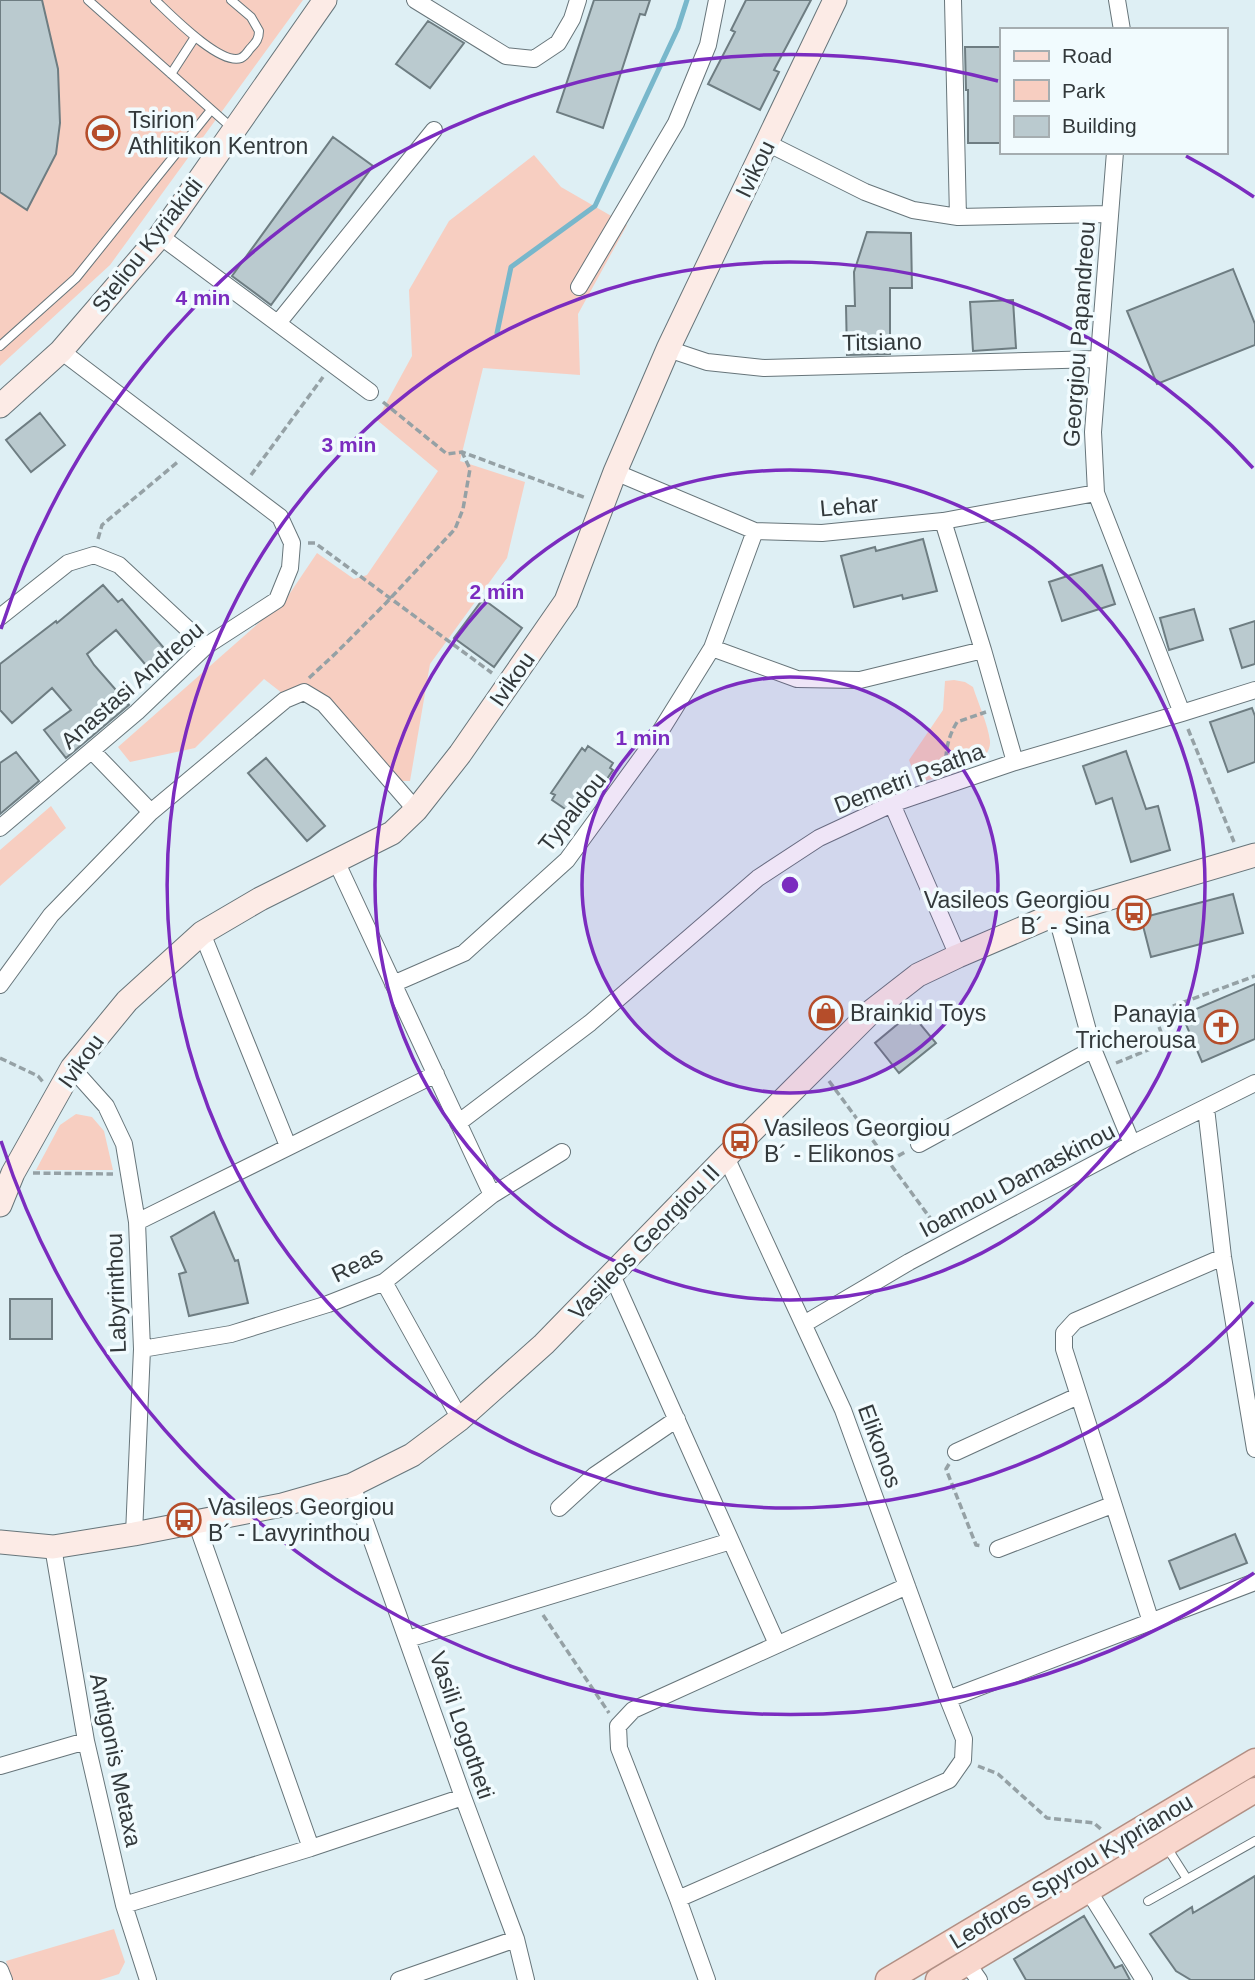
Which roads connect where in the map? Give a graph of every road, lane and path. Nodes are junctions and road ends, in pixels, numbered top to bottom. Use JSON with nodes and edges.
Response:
{"nodes":[{"id":1,"x":88,"y":0,"type":"edge"},
{"id":2,"x":155,"y":0,"type":"edge"},
{"id":3,"x":231,"y":0,"type":"edge"},
{"id":4,"x":325,"y":0,"type":"edge"},
{"id":5,"x":415,"y":0,"type":"edge"},
{"id":6,"x":578,"y":0,"type":"edge"},
{"id":7,"x":717,"y":0,"type":"edge"},
{"id":8,"x":835,"y":0,"type":"edge"},
{"id":9,"x":953,"y":0,"type":"edge"},
{"id":10,"x":1117,"y":0,"type":"edge"},
{"id":11,"x":1122,"y":28,"type":"edge"},
{"id":12,"x":195,"y":37,"type":"junction"},
{"id":13,"x":171,"y":74,"type":"junction"},
{"id":14,"x":211,"y":110,"type":"junction"},
{"id":15,"x":234,"y":130,"type":"junction"},
{"id":16,"x":434,"y":130,"type":"dead end"},
{"id":17,"x":767,"y":142,"type":"junction"},
{"id":18,"x":1115,"y":154,"type":"edge"},
{"id":19,"x":1110,"y":214,"type":"junction"},
{"id":20,"x":958,"y":217,"type":"junction"},
{"id":21,"x":160,"y":236,"type":"junction"},
{"id":22,"x":579,"y":287,"type":"dead end"},
{"id":23,"x":278,"y":323,"type":"junction"},
{"id":24,"x":0,"y":346,"type":"edge"},
{"id":25,"x":668,"y":349,"type":"junction"},
{"id":26,"x":61,"y":351,"type":"junction"},
{"id":27,"x":1098,"y":359,"type":"junction"},
{"id":28,"x":333,"y":364,"type":"junction"},
{"id":29,"x":370,"y":392,"type":"joint"},
{"id":30,"x":0,"y":406,"type":"edge"},
{"id":31,"x":192,"y":450,"type":"junction"},
{"id":32,"x":462,"y":452,"type":"junction"},
{"id":33,"x":615,"y":471,"type":"junction"},
{"id":34,"x":241,"y":488,"type":"junction"},
{"id":35,"x":1096,"y":493,"type":"junction"},
{"id":36,"x":591,"y":500,"type":"dead end"},
{"id":37,"x":943,"y":521,"type":"junction"},
{"id":38,"x":755,"y":531,"type":"junction"},
{"id":39,"x":292,"y":543,"type":"junction"},
{"id":40,"x":94,"y":555,"type":"junction"},
{"id":41,"x":390,"y":598,"type":"junction"},
{"id":42,"x":0,"y":617,"type":"edge"},
{"id":43,"x":206,"y":646,"type":"junction"},
{"id":44,"x":712,"y":648,"type":"junction"},
{"id":45,"x":983,"y":650,"type":"junction"},
{"id":46,"x":508,"y":685,"type":"junction"},
{"id":47,"x":1255,"y":690,"type":"edge"},
{"id":48,"x":304,"y":692,"type":"junction"},
{"id":49,"x":984,"y":712,"type":"dead end"},
{"id":50,"x":1182,"y":713,"type":"junction"},
{"id":51,"x":92,"y":751,"type":"junction"},
{"id":52,"x":1014,"y":762,"type":"junction"},
{"id":53,"x":946,"y":780,"type":"dead end"},
{"id":54,"x":892,"y":804,"type":"junction"},
{"id":55,"x":416,"y":810,"type":"junction"},
{"id":56,"x":151,"y":812,"type":"junction"},
{"id":57,"x":0,"y":828,"type":"edge"},
{"id":58,"x":1247,"y":854,"type":"edge"},
{"id":59,"x":336,"y":861,"type":"junction"},
{"id":60,"x":1056,"y":915,"type":"junction"},
{"id":61,"x":202,"y":933,"type":"junction"},
{"id":62,"x":958,"y":956,"type":"junction"},
{"id":63,"x":1255,"y":976,"type":"edge"},
{"id":64,"x":393,"y":984,"type":"junction"},
{"id":65,"x":0,"y":985,"type":"edge"},
{"id":66,"x":1093,"y":1049,"type":"junction"},
{"id":67,"x":0,"y":1058,"type":"edge"},
{"id":68,"x":818,"y":1066,"type":"junction"},
{"id":69,"x":72,"y":1068,"type":"junction"},
{"id":70,"x":1101,"y":1069,"type":"junction"},
{"id":71,"x":436,"y":1074,"type":"junction"},
{"id":72,"x":1255,"y":1083,"type":"edge"},
{"id":73,"x":55,"y":1097,"type":"junction"},
{"id":74,"x":1206,"y":1108,"type":"junction"},
{"id":75,"x":458,"y":1123,"type":"junction"},
{"id":76,"x":919,"y":1144,"type":"dead end"},
{"id":77,"x":1132,"y":1144,"type":"junction"},
{"id":78,"x":288,"y":1146,"type":"junction"},
{"id":79,"x":562,"y":1152,"type":"dead end"},
{"id":80,"x":726,"y":1157,"type":"junction"},
{"id":81,"x":13,"y":1173,"type":"junction"},
{"id":82,"x":128,"y":1174,"type":"junction"},
{"id":83,"x":492,"y":1195,"type":"junction"},
{"id":84,"x":0,"y":1205,"type":"edge"},
{"id":85,"x":137,"y":1222,"type":"junction"},
{"id":86,"x":948,"y":1242,"type":"junction"},
{"id":87,"x":1223,"y":1257,"type":"junction"},
{"id":88,"x":612,"y":1275,"type":"junction"},
{"id":89,"x":384,"y":1282,"type":"junction"},
{"id":90,"x":804,"y":1324,"type":"junction"},
{"id":91,"x":142,"y":1349,"type":"junction"},
{"id":92,"x":1078,"y":1396,"type":"junction"},
{"id":93,"x":460,"y":1419,"type":"junction"},
{"id":94,"x":677,"y":1419,"type":"junction"},
{"id":95,"x":1255,"y":1449,"type":"edge"},
{"id":96,"x":956,"y":1452,"type":"joint"},
{"id":97,"x":352,"y":1485,"type":"junction"},
{"id":98,"x":1112,"y":1505,"type":"junction"},
{"id":99,"x":559,"y":1508,"type":"dead end"},
{"id":100,"x":196,"y":1522,"type":"junction"},
{"id":101,"x":134,"y":1534,"type":"junction"},
{"id":102,"x":731,"y":1541,"type":"junction"},
{"id":103,"x":0,"y":1542,"type":"edge"},
{"id":104,"x":53,"y":1547,"type":"junction"},
{"id":105,"x":998,"y":1549,"type":"joint"},
{"id":106,"x":1255,"y":1582,"type":"edge"},
{"id":107,"x":907,"y":1586,"type":"junction"},
{"id":108,"x":533,"y":1601,"type":"junction"},
{"id":109,"x":1151,"y":1622,"type":"junction"},
{"id":110,"x":408,"y":1639,"type":"junction"},
{"id":111,"x":777,"y":1644,"type":"junction"},
{"id":112,"x":947,"y":1699,"type":"junction"},
{"id":113,"x":618,"y":1726,"type":"junction"},
{"id":114,"x":86,"y":1741,"type":"junction"},
{"id":115,"x":963,"y":1760,"type":"junction"},
{"id":116,"x":1255,"y":1761,"type":"edge"},
{"id":117,"x":0,"y":1766,"type":"edge"},
{"id":118,"x":463,"y":1797,"type":"junction"},
{"id":119,"x":1252,"y":1797,"type":"edge"},
{"id":120,"x":1103,"y":1831,"type":"dead end"},
{"id":121,"x":1255,"y":1841,"type":"edge"},
{"id":122,"x":1164,"y":1843,"type":"junction"},
{"id":123,"x":311,"y":1848,"type":"junction"},
{"id":124,"x":1187,"y":1879,"type":"junction"},
{"id":125,"x":1088,"y":1890,"type":"junction"},
{"id":126,"x":678,"y":1899,"type":"junction"},
{"id":127,"x":1148,"y":1901,"type":"dead end"},
{"id":128,"x":124,"y":1905,"type":"junction"},
{"id":129,"x":516,"y":1939,"type":"junction"},
{"id":130,"x":0,"y":1969,"type":"edge"},
{"id":131,"x":973,"y":1972,"type":"edge"},
{"id":132,"x":144,"y":1979,"type":"edge"},
{"id":133,"x":4,"y":1980,"type":"edge"},
{"id":134,"x":399,"y":1980,"type":"edge"},
{"id":135,"x":526,"y":1980,"type":"edge"},
{"id":136,"x":707,"y":1980,"type":"edge"},
{"id":137,"x":888,"y":1980,"type":"edge"},
{"id":138,"x":938,"y":1980,"type":"edge"},
{"id":139,"x":1144,"y":1980,"type":"edge"}],
"edges":[{"from":1,"to":13,"type":"lane"},
{"from":2,"to":12,"type":"lane"},
{"from":3,"to":12,"type":"lane"},
{"from":4,"to":15,"type":"street","name":"Steliou Kyriakidi"},
{"from":5,"to":6,"type":"street"},
{"from":7,"to":22,"type":"street"},
{"from":8,"to":17,"type":"street","name":"Ivikou"},
{"from":9,"to":20,"type":"street"},
{"from":10,"to":11,"type":"street"},
{"from":12,"to":13,"type":"lane"},
{"from":13,"to":14,"type":"lane"},
{"from":14,"to":15,"type":"lane"},
{"from":14,"to":24,"type":"lane"},
{"from":15,"to":21,"type":"street","name":"Steliou Kyriakidi"},
{"from":16,"to":23,"type":"street"},
{"from":17,"to":20,"type":"street"},
{"from":17,"to":25,"type":"street","name":"Ivikou"},
{"from":18,"to":19,"type":"street","name":"Georgiou Papandreou"},
{"from":19,"to":20,"type":"street"},
{"from":19,"to":27,"type":"street","name":"Georgiou Papandreou"},
{"from":21,"to":23,"type":"street"},
{"from":21,"to":26,"type":"street","name":"Steliou Kyriakidi"},
{"from":23,"to":28,"type":"street"},
{"from":25,"to":27,"type":"street","name":"Titsiano"},
{"from":25,"to":33,"type":"street","name":"Ivikou"},
{"from":26,"to":30,"type":"street","name":"Steliou Kyriakidi"},
{"from":26,"to":31,"type":"street"},
{"from":27,"to":35,"type":"street","name":"Georgiou Papandreou"},
{"from":28,"to":29,"type":"street"},
{"from":28,"to":34,"type":"path"},
{"from":29,"to":32,"type":"path"},
{"from":31,"to":34,"type":"street"},
{"from":31,"to":40,"type":"path"},
{"from":32,"to":36,"type":"path"},
{"from":32,"to":41,"type":"path"},
{"from":33,"to":38,"type":"street","name":"Lehar"},
{"from":33,"to":46,"type":"street","name":"Ivikou"},
{"from":34,"to":39,"type":"street"},
{"from":35,"to":37,"type":"street","name":"Lehar"},
{"from":35,"to":50,"type":"street","name":"Georgiou Papandreou"},
{"from":37,"to":38,"type":"street","name":"Lehar"},
{"from":37,"to":45,"type":"street"},
{"from":38,"to":44,"type":"street","name":"Typaldou"},
{"from":39,"to":41,"type":"path"},
{"from":39,"to":43,"type":"street","name":"Anastasi Andreou"},
{"from":40,"to":42,"type":"street"},
{"from":40,"to":43,"type":"street"},
{"from":41,"to":46,"type":"path"},
{"from":41,"to":48,"type":"path"},
{"from":43,"to":51,"type":"street","name":"Anastasi Andreou"},
{"from":44,"to":45,"type":"street"},
{"from":44,"to":64,"type":"street","name":"Typaldou"},
{"from":45,"to":52,"type":"street"},
{"from":46,"to":55,"type":"street","name":"Ivikou"},
{"from":47,"to":50,"type":"street","name":"Demetri Psatha"},
{"from":48,"to":55,"type":"street"},
{"from":48,"to":56,"type":"street"},
{"from":49,"to":53,"type":"path"},
{"from":50,"to":52,"type":"street","name":"Demetri Psatha"},
{"from":50,"to":58,"type":"path"},
{"from":51,"to":56,"type":"street"},
{"from":51,"to":57,"type":"street","name":"Anastasi Andreou"},
{"from":52,"to":54,"type":"street","name":"Demetri Psatha"},
{"from":54,"to":62,"type":"street"},
{"from":54,"to":75,"type":"street","name":"Demetri Psatha"},
{"from":55,"to":59,"type":"street","name":"Ivikou"},
{"from":56,"to":65,"type":"street"},
{"from":58,"to":60,"type":"street","name":"Vasileos Georgiou II"},
{"from":59,"to":61,"type":"street","name":"Ivikou"},
{"from":59,"to":64,"type":"street"},
{"from":60,"to":62,"type":"street","name":"Vasileos Georgiou II"},
{"from":60,"to":66,"type":"street"},
{"from":61,"to":69,"type":"street","name":"Ivikou"},
{"from":61,"to":78,"type":"street"},
{"from":62,"to":68,"type":"street","name":"Vasileos Georgiou II"},
{"from":63,"to":70,"type":"path"},
{"from":64,"to":71,"type":"street"},
{"from":66,"to":70,"type":"street"},
{"from":66,"to":76,"type":"street"},
{"from":67,"to":73,"type":"path"},
{"from":68,"to":80,"type":"street","name":"Vasileos Georgiou II"},
{"from":68,"to":86,"type":"path"},
{"from":69,"to":73,"type":"street","name":"Ivikou"},
{"from":69,"to":82,"type":"street","name":"Labyrinthou"},
{"from":70,"to":77,"type":"street"},
{"from":71,"to":75,"type":"street"},
{"from":71,"to":78,"type":"street"},
{"from":72,"to":74,"type":"street","name":"Ioannou Damaskinou"},
{"from":73,"to":81,"type":"street","name":"Ivikou"},
{"from":74,"to":77,"type":"street","name":"Ioannou Damaskinou"},
{"from":74,"to":87,"type":"street"},
{"from":75,"to":83,"type":"street"},
{"from":77,"to":86,"type":"street","name":"Ioannou Damaskinou"},
{"from":78,"to":85,"type":"street"},
{"from":79,"to":83,"type":"street","name":"Reas"},
{"from":80,"to":88,"type":"street","name":"Vasileos Georgiou II"},
{"from":80,"to":90,"type":"street","name":"Elikonos"},
{"from":81,"to":82,"type":"path"},
{"from":81,"to":84,"type":"street","name":"Ivikou"},
{"from":82,"to":85,"type":"street","name":"Labyrinthou"},
{"from":83,"to":89,"type":"street","name":"Reas"},
{"from":85,"to":91,"type":"street","name":"Labyrinthou"},
{"from":86,"to":90,"type":"street","name":"Ioannou Damaskinou"},
{"from":87,"to":92,"type":"street"},
{"from":87,"to":95,"type":"street"},
{"from":88,"to":93,"type":"street","name":"Vasileos Georgiou II"},
{"from":88,"to":94,"type":"street"},
{"from":89,"to":91,"type":"street","name":"Reas"},
{"from":89,"to":93,"type":"street"},
{"from":90,"to":107,"type":"street","name":"Elikonos"},
{"from":91,"to":101,"type":"street","name":"Labyrinthou"},
{"from":92,"to":96,"type":"street"},
{"from":92,"to":98,"type":"street"},
{"from":93,"to":97,"type":"street","name":"Vasileos Georgiou II"},
{"from":94,"to":99,"type":"street"},
{"from":94,"to":102,"type":"street"},
{"from":96,"to":105,"type":"path"},
{"from":97,"to":100,"type":"street","name":"Vasileos Georgiou II"},
{"from":97,"to":110,"type":"street","name":"Vasili Logotheti"},
{"from":98,"to":105,"type":"street"},
{"from":98,"to":109,"type":"street"},
{"from":100,"to":101,"type":"street","name":"Vasileos Georgiou II"},
{"from":100,"to":123,"type":"street"},
{"from":101,"to":104,"type":"street","name":"Vasileos Georgiou II"},
{"from":102,"to":108,"type":"street"},
{"from":102,"to":111,"type":"street"},
{"from":103,"to":104,"type":"street","name":"Vasileos Georgiou II"},
{"from":104,"to":114,"type":"street","name":"Antigonis Metaxa"},
{"from":106,"to":109,"type":"street"},
{"from":107,"to":111,"type":"street"},
{"from":107,"to":112,"type":"street","name":"Elikonos"},
{"from":108,"to":110,"type":"street"},
{"from":108,"to":113,"type":"path"},
{"from":109,"to":112,"type":"street"},
{"from":110,"to":118,"type":"street","name":"Vasili Logotheti"},
{"from":111,"to":113,"type":"street"},
{"from":112,"to":115,"type":"street","name":"Elikonos"},
{"from":113,"to":126,"type":"street"},
{"from":114,"to":117,"type":"street"},
{"from":114,"to":128,"type":"street","name":"Antigonis Metaxa"},
{"from":115,"to":120,"type":"path"},
{"from":115,"to":126,"type":"street"},
{"from":116,"to":137,"type":"main road","name":"Leoforos Spyrou Kyprianou"},
{"from":118,"to":123,"type":"street"},
{"from":118,"to":129,"type":"street","name":"Vasili Logotheti"},
{"from":119,"to":122,"type":"main road","name":"Leoforos Spyrou Kyprianou"},
{"from":121,"to":124,"type":"lane"},
{"from":122,"to":124,"type":"lane"},
{"from":122,"to":125,"type":"main road","name":"Leoforos Spyrou Kyprianou"},
{"from":123,"to":128,"type":"street"},
{"from":124,"to":127,"type":"lane"},
{"from":125,"to":131,"type":"main road","name":"Leoforos Spyrou Kyprianou"},
{"from":125,"to":139,"type":"street"},
{"from":126,"to":136,"type":"street"},
{"from":128,"to":132,"type":"street","name":"Antigonis Metaxa"},
{"from":129,"to":134,"type":"street"},
{"from":129,"to":135,"type":"street","name":"Vasili Logotheti"},
{"from":130,"to":133,"type":"street"},
{"from":131,"to":138,"type":"main road","name":"Leoforos Spyrou Kyprianou"}]}
